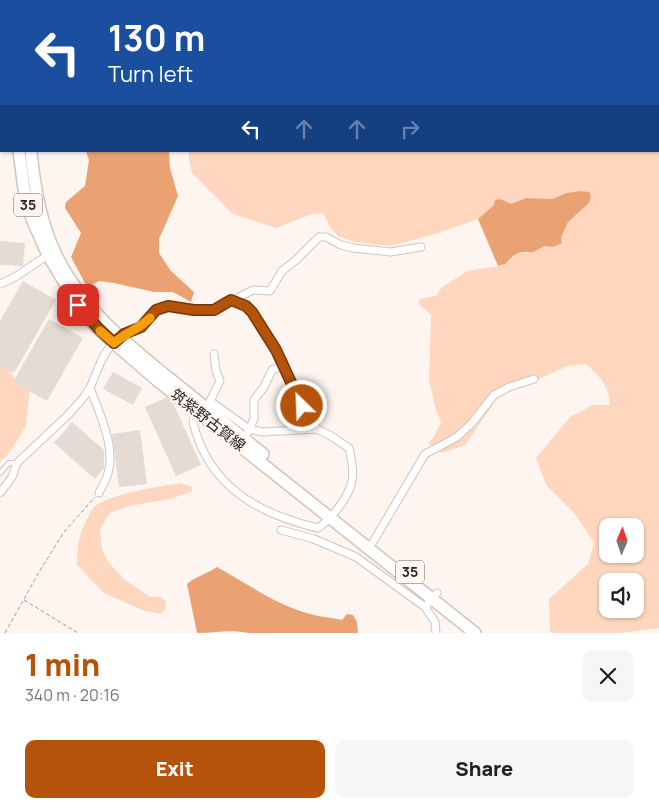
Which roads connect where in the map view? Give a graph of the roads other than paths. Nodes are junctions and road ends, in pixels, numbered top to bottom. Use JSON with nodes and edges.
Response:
{"nodes":[{"id":1,"x":20,"y":152,"type":"edge"},
{"id":2,"x":31,"y":152,"type":"edge"},
{"id":3,"x":422,"y":247,"type":"dead end"},
{"id":4,"x":51,"y":253,"type":"junction"},
{"id":5,"x":0,"y":284,"type":"edge"},
{"id":6,"x":231,"y":300,"type":"junction"},
{"id":7,"x":117,"y":340,"type":"junction"},
{"id":8,"x":214,"y":354,"type":"dead end"},
{"id":9,"x":284,"y":365,"type":"junction"},
{"id":10,"x":534,"y":379,"type":"dead end"},
{"id":11,"x":90,"y":388,"type":"junction"},
{"id":12,"x":200,"y":409,"type":"junction"},
{"id":13,"x":317,"y":430,"type":"junction"},
{"id":14,"x":247,"y":434,"type":"junction"},
{"id":15,"x":17,"y":464,"type":"junction"},
{"id":16,"x":0,"y":473,"type":"edge"},
{"id":17,"x":98,"y":493,"type":"road end"},
{"id":18,"x":0,"y":494,"type":"edge"},
{"id":19,"x":333,"y":515,"type":"junction"},
{"id":20,"x":281,"y":530,"type":"dead end"},
{"id":21,"x":373,"y":542,"type":"junction"},
{"id":22,"x":431,"y":600,"type":"junction"},
{"id":23,"x":436,"y":633,"type":"edge"},
{"id":24,"x":474,"y":633,"type":"edge"},
{"id":25,"x":484,"y":633,"type":"edge"}],
"edges":[{"from":1,"to":4,"type":"main road","name":"筑紫野古賀線","number":"35"},
{"from":2,"to":4,"type":"main road","name":"筑紫野古賀線","number":"35"},
{"from":3,"to":6,"type":"street"},
{"from":4,"to":5,"type":"street"},
{"from":4,"to":7,"type":"main road","name":"筑紫野古賀線","number":"35"},
{"from":6,"to":7,"type":"street"},
{"from":6,"to":9,"type":"street"},
{"from":7,"to":11,"type":"street"},
{"from":7,"to":12,"type":"main road","name":"筑紫野古賀線","number":"35"},
{"from":8,"to":14,"type":"street"},
{"from":9,"to":13,"type":"street"},
{"from":9,"to":14,"type":"street"},
{"from":10,"to":21,"type":"street"},
{"from":11,"to":15,"type":"street"},
{"from":11,"to":17,"type":"street"},
{"from":12,"to":14,"type":"main road","name":"筑紫野古賀線","number":"35"},
{"from":12,"to":19,"type":"main road","name":"筑紫野古賀線","number":"35"},
{"from":12,"to":19,"type":"street"},
{"from":13,"to":14,"type":"street"},
{"from":13,"to":19,"type":"street"},
{"from":14,"to":19,"type":"main road","name":"筑紫野古賀線","number":"35"},
{"from":15,"to":16,"type":"lane"},
{"from":15,"to":18,"type":"street"},
{"from":19,"to":21,"type":"main road","name":"筑紫野古賀線","number":"35"},
{"from":19,"to":22,"type":"main road","name":"筑紫野古賀線","number":"35"},
{"from":20,"to":22,"type":"street"},
{"from":21,"to":22,"type":"main road","name":"筑紫野古賀線","number":"35"},
{"from":22,"to":23,"type":"street"},
{"from":22,"to":24,"type":"main road","name":"筑紫野古賀線","number":"35"},
{"from":22,"to":25,"type":"main road","name":"筑紫野古賀線","number":"35"}]}
